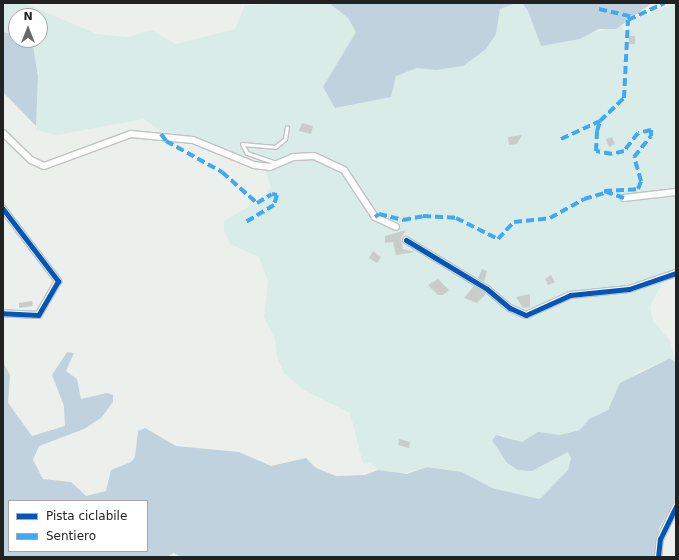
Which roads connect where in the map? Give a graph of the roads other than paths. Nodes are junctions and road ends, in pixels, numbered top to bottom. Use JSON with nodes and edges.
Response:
{"nodes":[{"id":1,"x":287,"y":127,"type":"dead end"},
{"id":2,"x":3,"y":132,"type":"edge"},
{"id":3,"x":277,"y":164,"type":"junction"},
{"id":4,"x":676,"y":192,"type":"edge"},
{"id":5,"x":624,"y":198,"type":"dead end"},
{"id":6,"x":3,"y":209,"type":"edge"},
{"id":7,"x":396,"y":227,"type":"dead end"},
{"id":8,"x":406,"y":240,"type":"dead end"},
{"id":9,"x":676,"y":273,"type":"edge"},
{"id":10,"x":3,"y":313,"type":"edge"},
{"id":11,"x":676,"y":506,"type":"edge"},
{"id":12,"x":658,"y":557,"type":"edge"}],
"edges":[{"from":1,"to":3,"type":"lane"},
{"from":2,"to":3,"type":"street"},
{"from":3,"to":7,"type":"street"},
{"from":4,"to":5,"type":"street"},
{"from":6,"to":10,"type":"street"},
{"from":8,"to":9,"type":"street"},
{"from":11,"to":12,"type":"street"}]}
